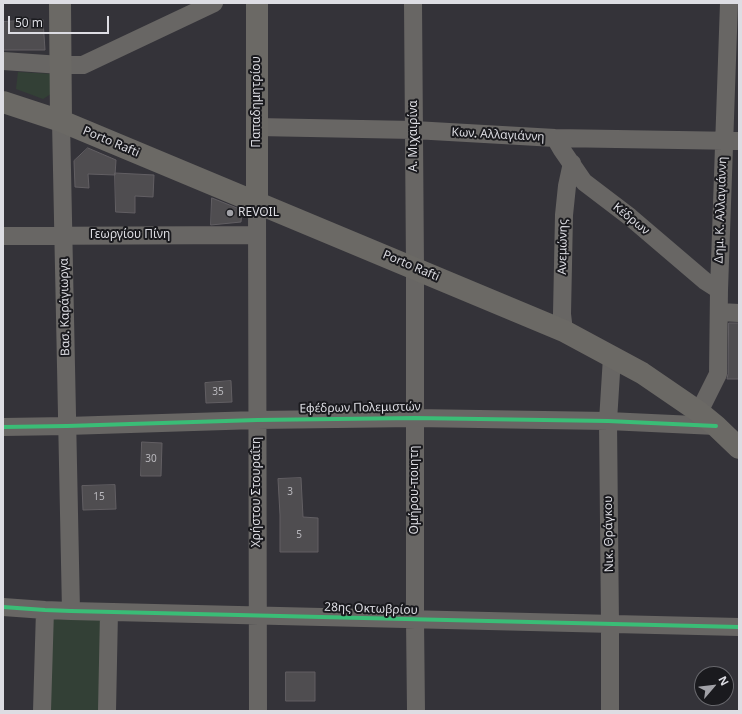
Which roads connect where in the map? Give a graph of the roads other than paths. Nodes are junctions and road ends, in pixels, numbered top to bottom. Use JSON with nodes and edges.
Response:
{"nodes":[{"id":1,"x":60,"y":3,"type":"edge"},
{"id":2,"x":214,"y":3,"type":"edge"},
{"id":3,"x":257,"y":3,"type":"edge"},
{"id":4,"x":413,"y":3,"type":"edge"},
{"id":5,"x":729,"y":3,"type":"edge"},
{"id":6,"x":3,"y":61,"type":"edge"},
{"id":7,"x":61,"y":65,"type":"junction"},
{"id":8,"x":3,"y":102,"type":"edge"},
{"id":9,"x":61,"y":121,"type":"junction"},
{"id":10,"x":257,"y":127,"type":"junction"},
{"id":11,"x":414,"y":130,"type":"junction"},
{"id":12,"x":555,"y":138,"type":"junction"},
{"id":13,"x":731,"y":140,"type":"edge"},
{"id":14,"x":572,"y":163,"type":"junction"},
{"id":15,"x":257,"y":202,"type":"junction"},
{"id":16,"x":257,"y":235,"type":"junction"},
{"id":17,"x":3,"y":236,"type":"edge"},
{"id":18,"x":64,"y":236,"type":"junction"},
{"id":19,"x":415,"y":268,"type":"junction"},
{"id":20,"x":719,"y":290,"type":"junction"},
{"id":21,"x":719,"y":312,"type":"junction"},
{"id":22,"x":739,"y":313,"type":"edge"},
{"id":23,"x":564,"y":331,"type":"junction"},
{"id":24,"x":612,"y":356,"type":"junction"},
{"id":25,"x":699,"y":412,"type":"junction"},
{"id":26,"x":415,"y":418,"type":"junction"},
{"id":27,"x":257,"y":420,"type":"junction"},
{"id":28,"x":608,"y":421,"type":"junction"},
{"id":29,"x":3,"y":426,"type":"edge"},
{"id":30,"x":67,"y":426,"type":"junction"},
{"id":31,"x":716,"y":426,"type":"junction"},
{"id":32,"x":739,"y":448,"type":"edge"},
{"id":33,"x":3,"y":607,"type":"edge"},
{"id":34,"x":45,"y":610,"type":"junction"},
{"id":35,"x":71,"y":611,"type":"junction"},
{"id":36,"x":110,"y":612,"type":"junction"},
{"id":37,"x":258,"y":615,"type":"junction"},
{"id":38,"x":415,"y":620,"type":"junction"},
{"id":39,"x":610,"y":625,"type":"junction"},
{"id":40,"x":739,"y":628,"type":"edge"},
{"id":41,"x":42,"y":711,"type":"edge"},
{"id":42,"x":107,"y":711,"type":"edge"},
{"id":43,"x":258,"y":711,"type":"edge"},
{"id":44,"x":416,"y":711,"type":"edge"},
{"id":45,"x":610,"y":711,"type":"edge"}],
"edges":[{"from":1,"to":7,"type":"main road","name":"Βασ. Καράγιωργα"},
{"from":2,"to":7,"type":"street"},
{"from":3,"to":10,"type":"main road","name":"Παπαδημητρίου"},
{"from":4,"to":11,"type":"street","name":"Α. Μιχαιρίνα"},
{"from":5,"to":13,"type":"street","name":"Δημ. Κ. Αλλαγιάννη"},
{"from":6,"to":7,"type":"street"},
{"from":7,"to":9,"type":"main road","name":"Βασ. Καράγιωργα"},
{"from":8,"to":9,"type":"main road","name":"Porto Rafti"},
{"from":9,"to":15,"type":"main road","name":"Porto Rafti"},
{"from":9,"to":18,"type":"street","name":"Βασ. Καράγιωργα"},
{"from":10,"to":11,"type":"street","name":"Κων. Αλλαγιάννη"},
{"from":10,"to":15,"type":"main road","name":"Παπαδημητρίου"},
{"from":11,"to":12,"type":"street","name":"Κων. Αλλαγιάννη"},
{"from":11,"to":19,"type":"street","name":"Α. Μιχαιρίνα"},
{"from":12,"to":13,"type":"street","name":"Κων. Αλλαγιάννη"},
{"from":12,"to":14,"type":"street","name":"Κέδρων"},
{"from":13,"to":20,"type":"street","name":"Δημ. Κ. Αλλαγιάννη"},
{"from":14,"to":20,"type":"street","name":"Κέδρων"},
{"from":14,"to":23,"type":"street","name":"Ανεμώνης"},
{"from":15,"to":16,"type":"street","name":"Χρήστου Στουραΐτη"},
{"from":15,"to":19,"type":"main road","name":"Porto Rafti"},
{"from":16,"to":18,"type":"street","name":"Γεωργίου Πίνη"},
{"from":16,"to":27,"type":"street","name":"Χρήστου Στουραΐτη"},
{"from":17,"to":18,"type":"street","name":"Γεωργίου Πίνη"},
{"from":18,"to":30,"type":"street","name":"Βασ. Καράγιωργα"},
{"from":19,"to":23,"type":"main road","name":"Porto Rafti"},
{"from":19,"to":26,"type":"street","name":"Ομήρου-ποιητη"},
{"from":20,"to":21,"type":"street","name":"Δημ. Κ. Αλλαγιάννη"},
{"from":21,"to":22,"type":"street"},
{"from":21,"to":25,"type":"street","name":"Δημ. Κ. Αλλαγιάννη"},
{"from":23,"to":24,"type":"main road","name":"Porto Rafti"},
{"from":24,"to":25,"type":"main road","name":"Porto Rafti"},
{"from":24,"to":28,"type":"street","name":"Νικ. Θράγκου"},
{"from":25,"to":31,"type":"main road","name":"Porto Rafti"},
{"from":26,"to":27,"type":"street","name":"Εφέδρων Πολεμιστών"},
{"from":26,"to":28,"type":"street","name":"Εφέδρων Πολεμιστών"},
{"from":26,"to":38,"type":"street","name":"Ομήρου-ποιητη"},
{"from":27,"to":30,"type":"street","name":"Εφέδρων Πολεμιστών"},
{"from":27,"to":37,"type":"street","name":"Χρήστου Στουραΐτη"},
{"from":28,"to":31,"type":"street","name":"Εφέδρων Πολεμιστών"},
{"from":28,"to":39,"type":"street","name":"Νικ. Θράγκου"},
{"from":29,"to":30,"type":"street","name":"Εφέδρων Πολεμιστών"},
{"from":30,"to":35,"type":"street","name":"Βασ. Καράγιωργα"},
{"from":31,"to":32,"type":"main road","name":"Porto Rafti"},
{"from":33,"to":34,"type":"street","name":"28ης Οκτωβρίου"},
{"from":34,"to":35,"type":"street","name":"28ης Οκτωβρίου"},
{"from":34,"to":41,"type":"street"},
{"from":35,"to":36,"type":"street","name":"28ης Οκτωβρίου"},
{"from":36,"to":37,"type":"street","name":"28ης Οκτωβρίου"},
{"from":36,"to":42,"type":"street"},
{"from":37,"to":38,"type":"street","name":"28ης Οκτωβρίου"},
{"from":37,"to":43,"type":"street","name":"Χρήστου Στουραΐτη"},
{"from":38,"to":39,"type":"street","name":"28ης Οκτωβρίου"},
{"from":38,"to":44,"type":"street","name":"Ομήρου-ποιητη"},
{"from":39,"to":40,"type":"street","name":"28ης Οκτωβρίου"},
{"from":39,"to":45,"type":"street","name":"Νικ. Θράγκου"}]}
